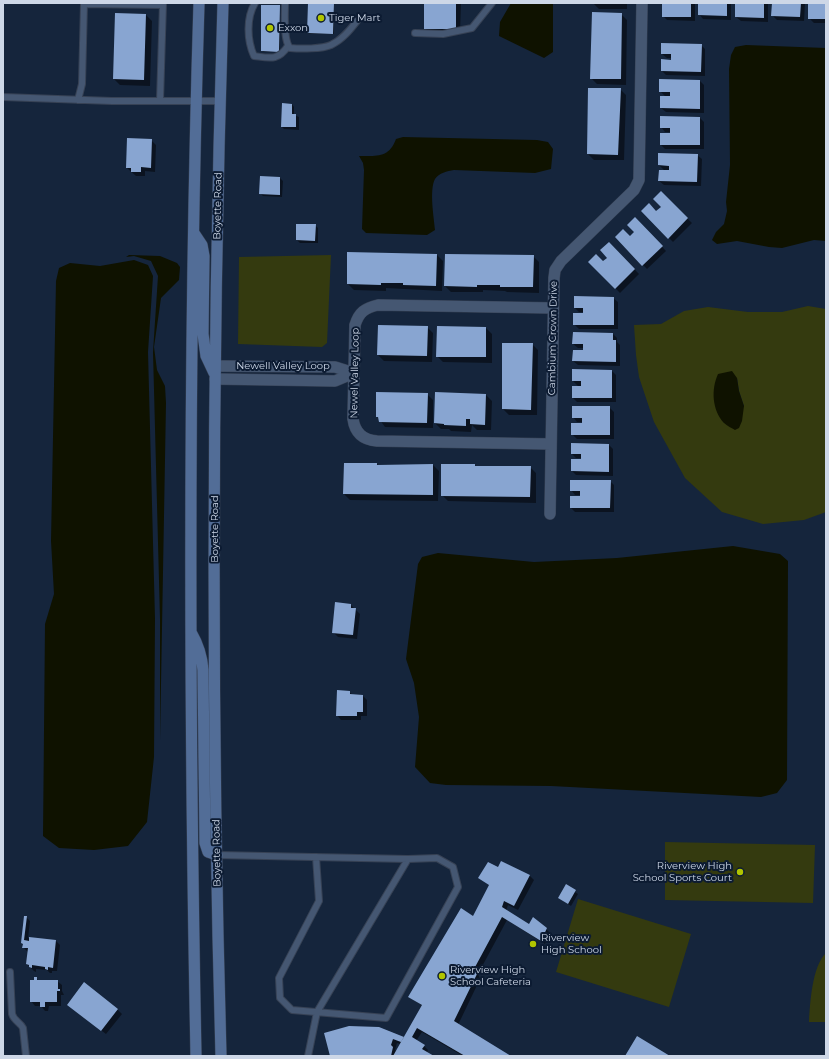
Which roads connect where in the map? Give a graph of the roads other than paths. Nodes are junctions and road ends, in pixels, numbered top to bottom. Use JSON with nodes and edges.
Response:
{"nodes":[{"id":1,"x":84,"y":3,"type":"edge"},
{"id":2,"x":106,"y":3,"type":"edge"},
{"id":3,"x":223,"y":3,"type":"edge"},
{"id":4,"x":255,"y":3,"type":"edge"},
{"id":5,"x":285,"y":3,"type":"edge"},
{"id":6,"x":492,"y":3,"type":"edge"},
{"id":7,"x":642,"y":3,"type":"edge"},
{"id":8,"x":163,"y":4,"type":"edge"},
{"id":9,"x":201,"y":6,"type":"edge"},
{"id":10,"x":357,"y":21,"type":"dead end"},
{"id":11,"x":415,"y":33,"type":"dead end"},
{"id":12,"x":288,"y":46,"type":"junction"},
{"id":13,"x":3,"y":97,"type":"edge"},
{"id":14,"x":78,"y":100,"type":"junction"},
{"id":15,"x":160,"y":101,"type":"junction"},
{"id":16,"x":196,"y":101,"type":"junction"},
{"id":17,"x":220,"y":101,"type":"junction"},
{"id":18,"x":194,"y":233,"type":"junction"},
{"id":19,"x":553,"y":308,"type":"junction"},
{"id":20,"x":354,"y":373,"type":"junction"},
{"id":21,"x":215,"y":374,"type":"junction"},
{"id":22,"x":551,"y":444,"type":"junction"},
{"id":23,"x":550,"y":514,"type":"dead end"},
{"id":24,"x":190,"y":630,"type":"junction"},
{"id":25,"x":217,"y":855,"type":"junction"},
{"id":26,"x":316,"y":857,"type":"junction"},
{"id":27,"x":408,"y":859,"type":"junction"},
{"id":28,"x":10,"y":972,"type":"dead end"},
{"id":29,"x":317,"y":1012,"type":"junction"},
{"id":30,"x":26,"y":1056,"type":"edge"},
{"id":31,"x":196,"y":1056,"type":"edge"},
{"id":32,"x":221,"y":1056,"type":"edge"},
{"id":33,"x":308,"y":1056,"type":"edge"}],
"edges":[{"from":1,"to":2,"type":"lane"},
{"from":1,"to":14,"type":"lane"},
{"from":2,"to":8,"type":"lane"},
{"from":3,"to":17,"type":"main road","name":"Boyette Road"},
{"from":4,"to":12,"type":"lane"},
{"from":5,"to":12,"type":"lane"},
{"from":6,"to":11,"type":"lane"},
{"from":7,"to":19,"type":"street","name":"Cambium Crown Drive"},
{"from":8,"to":15,"type":"lane"},
{"from":9,"to":16,"type":"main road"},
{"from":10,"to":12,"type":"lane"},
{"from":13,"to":14,"type":"lane"},
{"from":14,"to":15,"type":"lane"},
{"from":15,"to":16,"type":"lane"},
{"from":16,"to":17,"type":"lane"},
{"from":16,"to":18,"type":"main road"},
{"from":17,"to":21,"type":"main road","name":"Boyette Road"},
{"from":18,"to":21,"type":"main road"},
{"from":18,"to":24,"type":"main road"},
{"from":19,"to":20,"type":"street","name":"Newel Valley Loop"},
{"from":19,"to":22,"type":"street","name":"Cambium Crown Drive"},
{"from":20,"to":21,"type":"street","name":"Newell Valley Loop"},
{"from":20,"to":22,"type":"street","name":"Newel Valley Loop"},
{"from":21,"to":25,"type":"main road","name":"Boyette Road"},
{"from":22,"to":23,"type":"street","name":"Cambium Crown Drive"},
{"from":24,"to":25,"type":"main road"},
{"from":24,"to":31,"type":"main road"},
{"from":25,"to":26,"type":"lane"},
{"from":25,"to":32,"type":"main road","name":"Boyette Road"},
{"from":26,"to":27,"type":"lane"},
{"from":26,"to":29,"type":"lane"},
{"from":27,"to":29,"type":"lane"},
{"from":27,"to":29,"type":"lane"},
{"from":28,"to":30,"type":"lane"},
{"from":29,"to":33,"type":"lane"}]}
